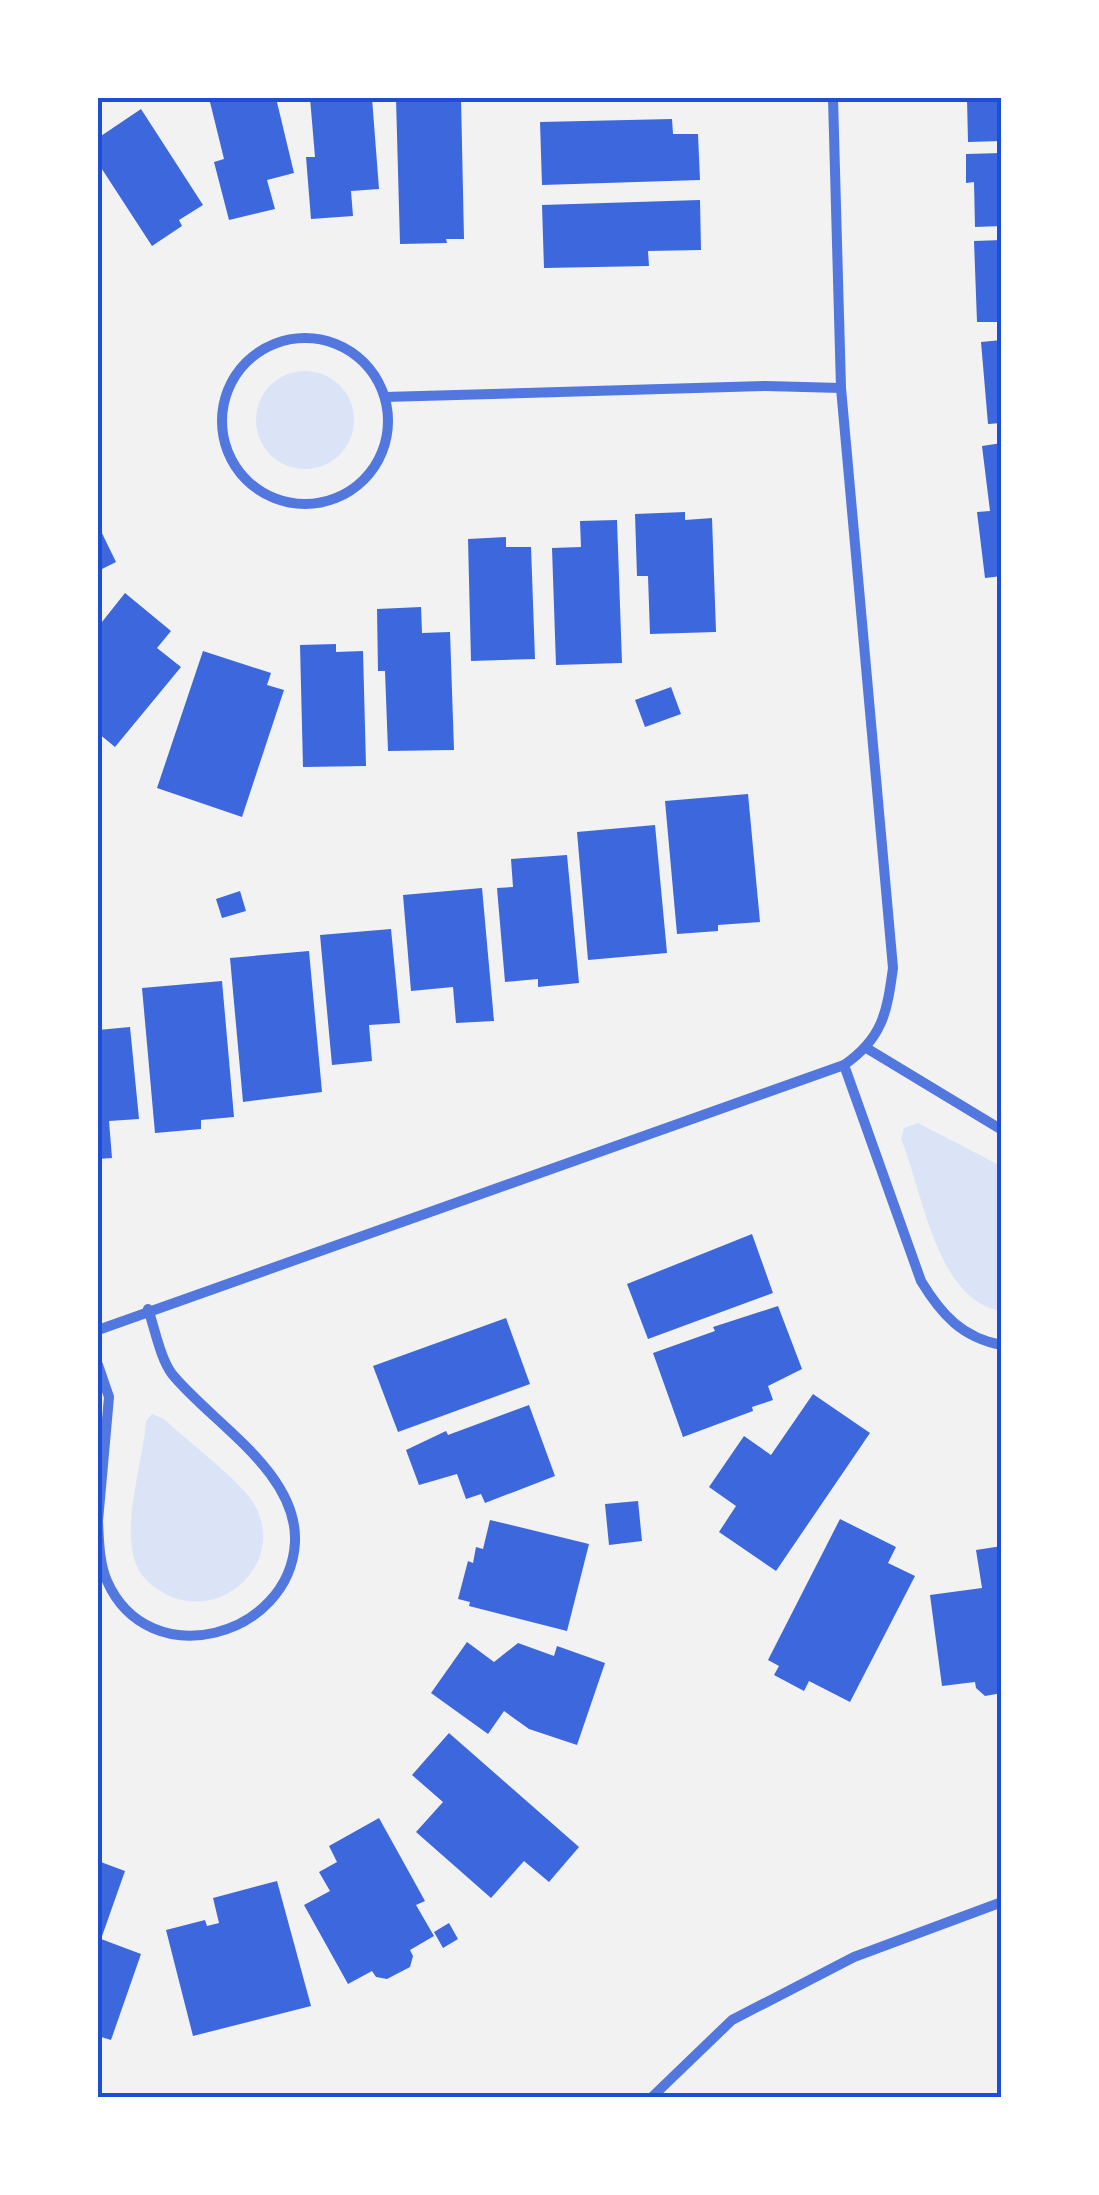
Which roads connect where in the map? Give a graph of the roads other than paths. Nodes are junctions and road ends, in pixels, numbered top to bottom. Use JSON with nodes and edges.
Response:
{"nodes":[{"id":1,"x":833,"y":98,"type":"edge"},
{"id":2,"x":842,"y":388,"type":"junction"},
{"id":3,"x":385,"y":396,"type":"junction"},
{"id":4,"x":868,"y":1048,"type":"junction"},
{"id":5,"x":844,"y":1065,"type":"junction"},
{"id":6,"x":1002,"y":1130,"type":"edge"},
{"id":7,"x":148,"y":1310,"type":"junction"},
{"id":8,"x":98,"y":1330,"type":"edge"},
{"id":9,"x":1002,"y":1345,"type":"edge"},
{"id":10,"x":98,"y":1365,"type":"edge"},
{"id":11,"x":1002,"y":1902,"type":"edge"},
{"id":12,"x":651,"y":2098,"type":"edge"}],
"edges":[{"from":1,"to":2,"type":"street"},
{"from":2,"to":3,"type":"street"},
{"from":2,"to":4,"type":"street"},
{"from":3,"to":3,"type":"street"},
{"from":4,"to":5,"type":"street"},
{"from":4,"to":6,"type":"street"},
{"from":5,"to":7,"type":"street"},
{"from":5,"to":9,"type":"street"},
{"from":7,"to":8,"type":"street"},
{"from":7,"to":10,"type":"street"},
{"from":11,"to":12,"type":"street"}]}
